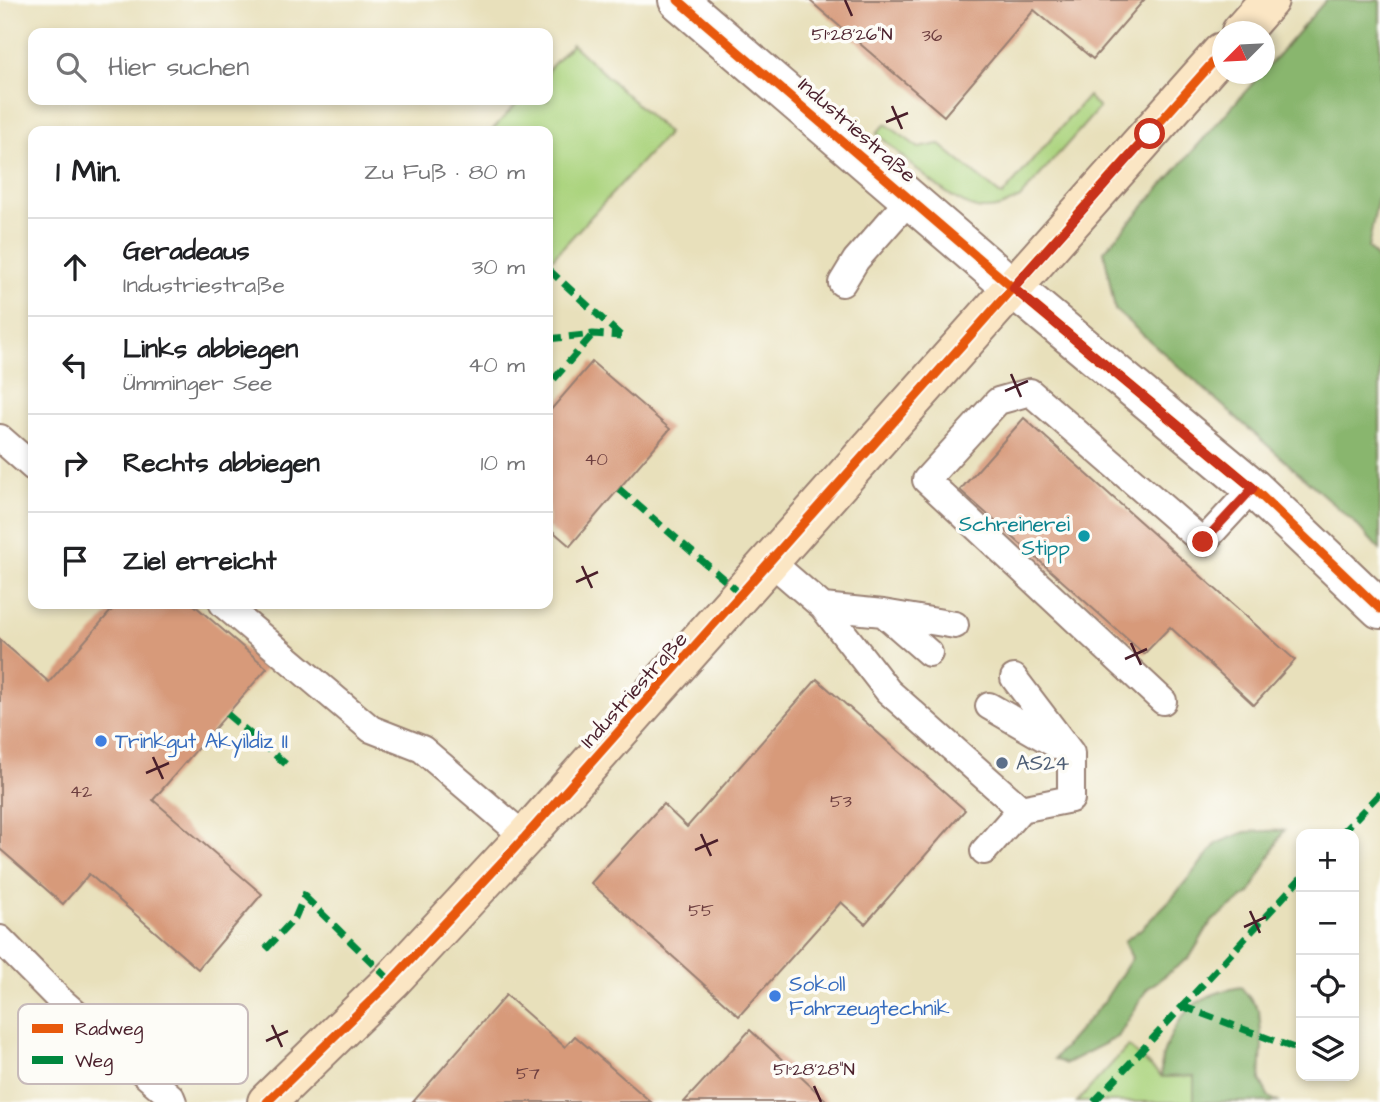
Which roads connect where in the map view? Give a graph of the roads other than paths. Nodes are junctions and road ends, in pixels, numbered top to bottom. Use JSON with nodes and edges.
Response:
{"nodes":[{"id":1,"x":678,"y":0,"type":"edge"},
{"id":2,"x":1269,"y":0,"type":"edge"},
{"id":3,"x":1251,"y":21,"type":"edge"},
{"id":4,"x":1212,"y":64,"type":"edge"},
{"id":5,"x":910,"y":199,"type":"junction"},
{"id":6,"x":842,"y":283,"type":"dead end"},
{"id":7,"x":1013,"y":288,"type":"junction"},
{"id":8,"x":0,"y":438,"type":"edge"},
{"id":9,"x":28,"y":463,"type":"edge"},
{"id":10,"x":1253,"y":488,"type":"junction"},
{"id":11,"x":771,"y":562,"type":"junction"},
{"id":12,"x":823,"y":607,"type":"junction"},
{"id":13,"x":229,"y":609,"type":"edge"},
{"id":14,"x":1380,"y":609,"type":"edge"},
{"id":15,"x":883,"y":613,"type":"junction"},
{"id":16,"x":955,"y":625,"type":"dead end"},
{"id":17,"x":929,"y":653,"type":"dead end"},
{"id":18,"x":1014,"y":678,"type":"dead end"},
{"id":19,"x":1163,"y":701,"type":"dead end"},
{"id":20,"x":989,"y":706,"type":"dead end"},
{"id":21,"x":1071,"y":753,"type":"junction"},
{"id":22,"x":1021,"y":809,"type":"junction"},
{"id":23,"x":525,"y":837,"type":"junction"},
{"id":24,"x":984,"y":851,"type":"dead end"},
{"id":25,"x":0,"y":939,"type":"edge"},
{"id":26,"x":65,"y":1004,"type":"edge"},
{"id":27,"x":156,"y":1084,"type":"edge"},
{"id":28,"x":173,"y":1102,"type":"edge"},
{"id":29,"x":267,"y":1102,"type":"edge"}],
"edges":[{"from":1,"to":5,"type":"street","name":"Industriestraße"},
{"from":2,"to":3,"type":"street"},
{"from":4,"to":7,"type":"street","name":"Industriestraße"},
{"from":5,"to":6,"type":"lane"},
{"from":5,"to":7,"type":"street","name":"Industriestraße"},
{"from":7,"to":10,"type":"street"},
{"from":7,"to":11,"type":"street","name":"Industriestraße"},
{"from":8,"to":9,"type":"lane"},
{"from":10,"to":14,"type":"street"},
{"from":10,"to":19,"type":"lane"},
{"from":11,"to":12,"type":"lane"},
{"from":11,"to":23,"type":"street","name":"Industriestraße"},
{"from":12,"to":15,"type":"lane"},
{"from":12,"to":22,"type":"lane"},
{"from":13,"to":23,"type":"lane"},
{"from":15,"to":16,"type":"lane"},
{"from":15,"to":17,"type":"lane"},
{"from":18,"to":21,"type":"lane"},
{"from":20,"to":21,"type":"lane"},
{"from":21,"to":22,"type":"lane"},
{"from":22,"to":24,"type":"lane"},
{"from":23,"to":29,"type":"street","name":"Industriestraße"},
{"from":25,"to":26,"type":"lane"},
{"from":27,"to":28,"type":"lane"}]}
